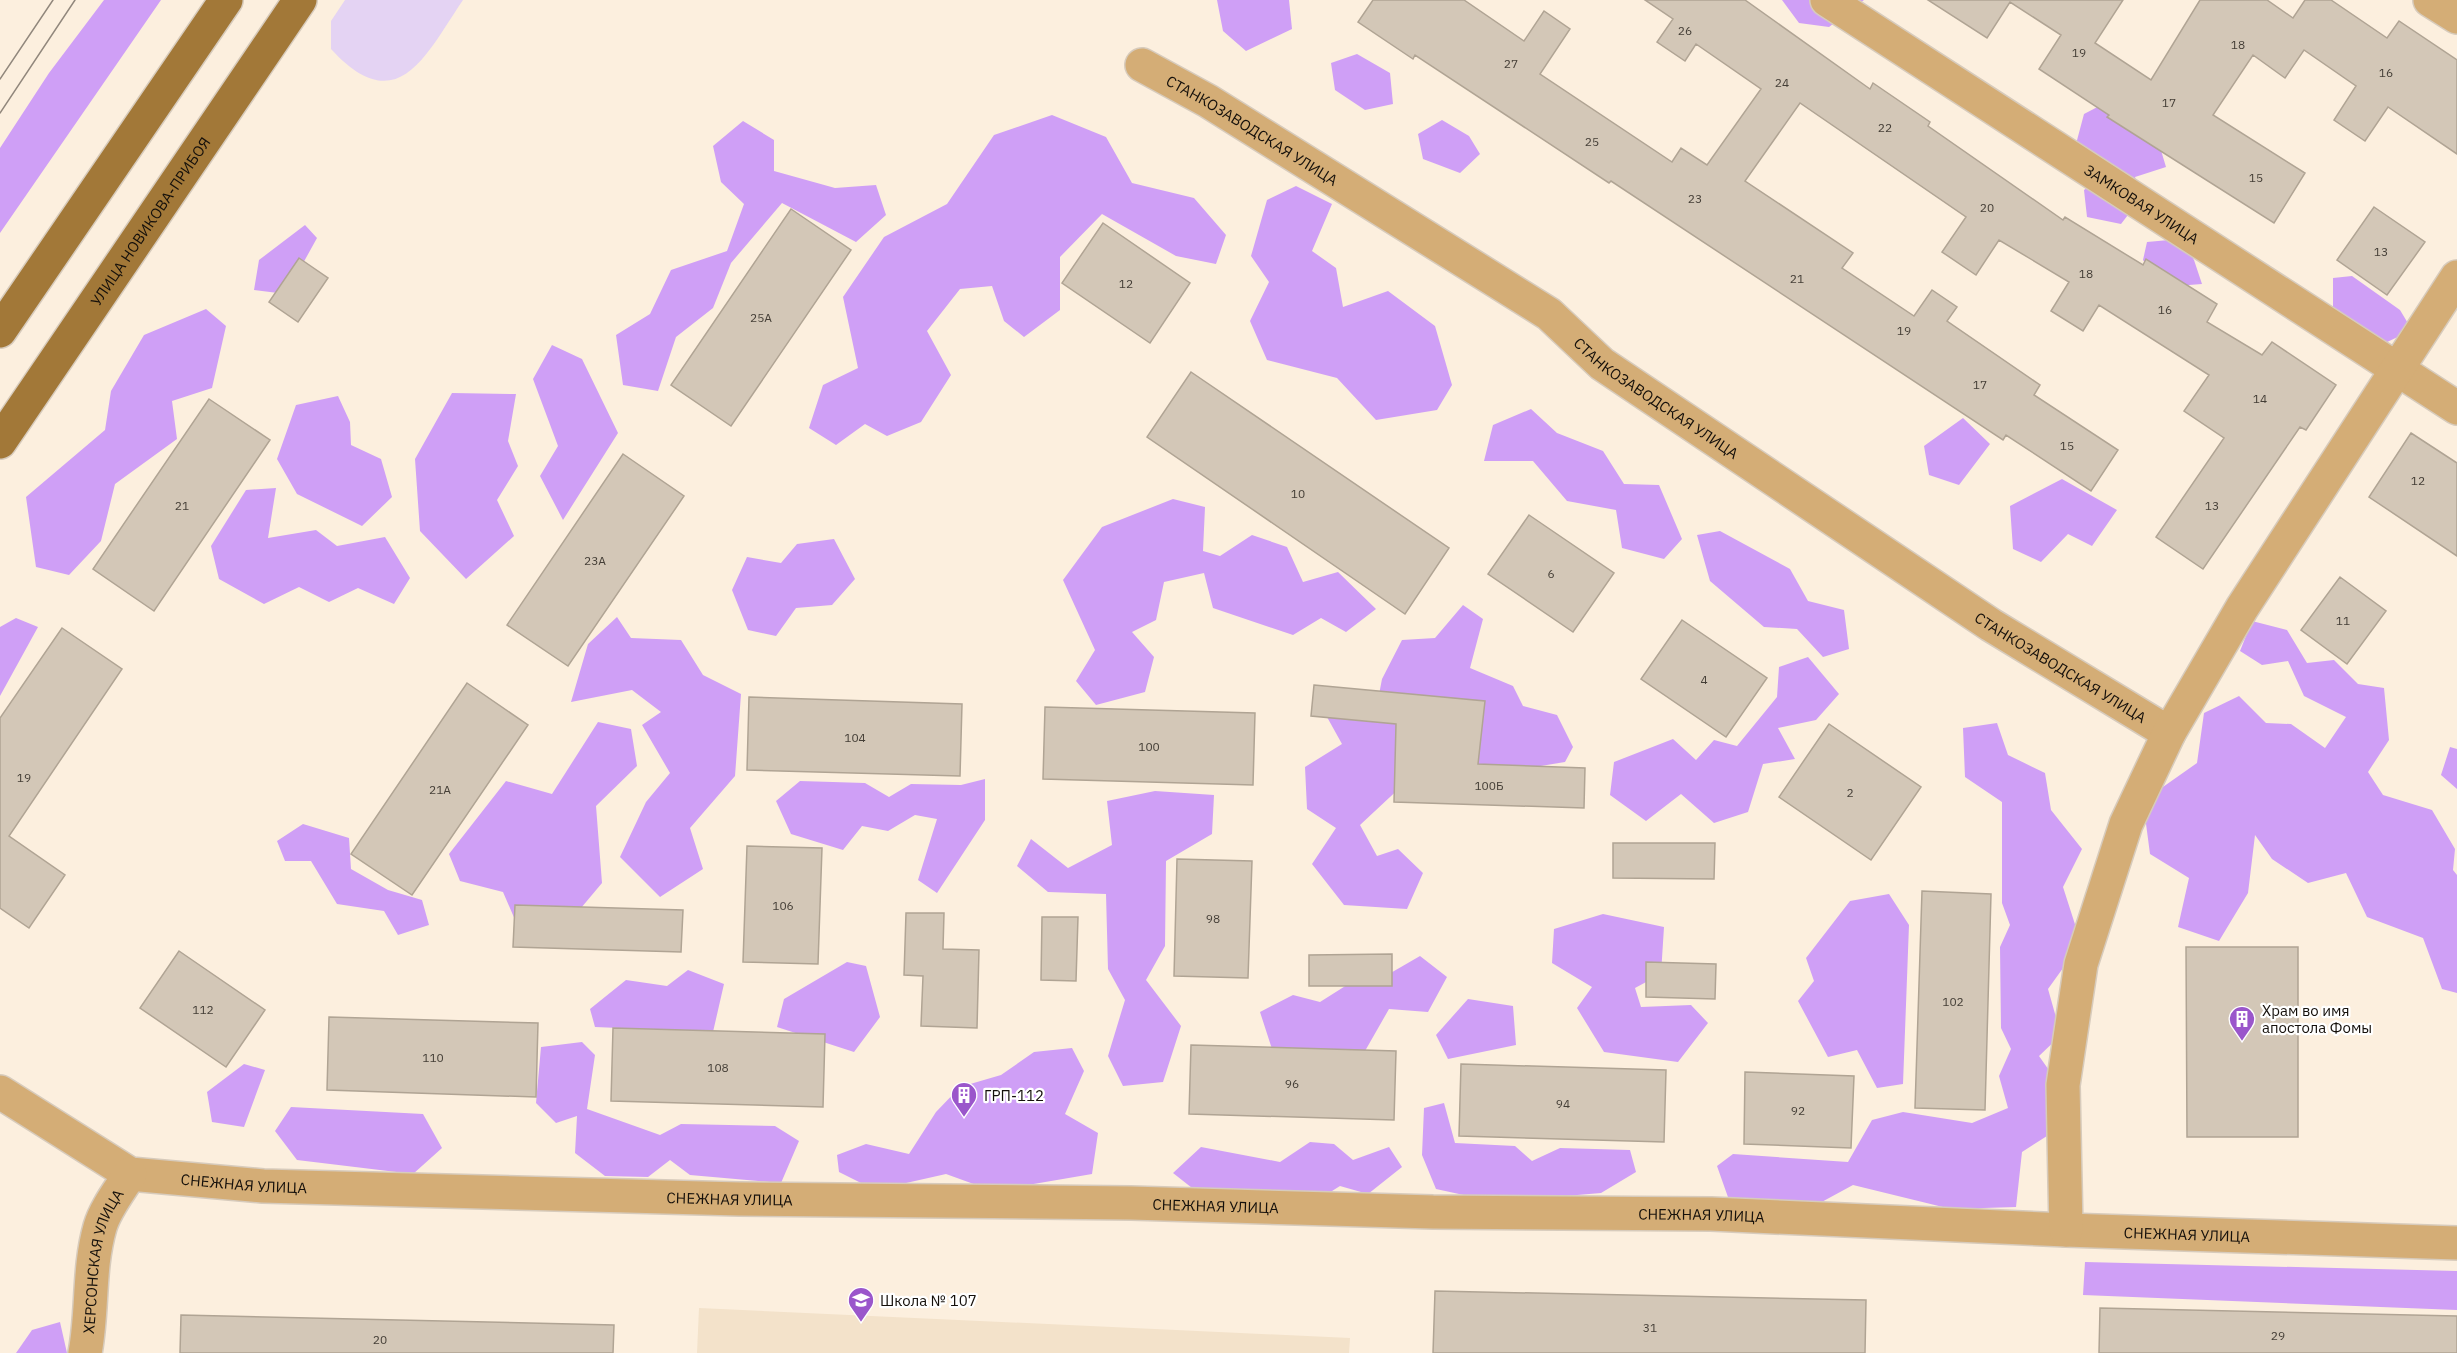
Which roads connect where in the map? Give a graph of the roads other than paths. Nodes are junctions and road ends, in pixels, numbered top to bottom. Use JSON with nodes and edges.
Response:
{"nodes":[{"id":1,"x":226,"y":0,"type":"edge"},
{"id":2,"x":300,"y":0,"type":"edge"},
{"id":3,"x":1827,"y":0,"type":"edge"},
{"id":4,"x":2430,"y":0,"type":"edge"},
{"id":5,"x":2457,"y":17,"type":"edge"},
{"id":6,"x":1142,"y":65,"type":"dead end"},
{"id":7,"x":2457,"y":277,"type":"edge"},
{"id":8,"x":0,"y":331,"type":"edge"},
{"id":9,"x":2395,"y":369,"type":"junction"},
{"id":10,"x":2457,"y":408,"type":"edge"},
{"id":11,"x":0,"y":442,"type":"edge"},
{"id":12,"x":2169,"y":733,"type":"junction"},
{"id":13,"x":0,"y":1092,"type":"edge"},
{"id":14,"x":130,"y":1174,"type":"junction"},
{"id":15,"x":2066,"y":1230,"type":"junction"},
{"id":16,"x":2457,"y":1243,"type":"edge"},
{"id":17,"x":85,"y":1353,"type":"edge"}],
"edges":[{"from":1,"to":8,"type":"main road"},
{"from":2,"to":11,"type":"main road","name":"УЛИЦА НОВИКОВА-ПРИБОЯ"},
{"from":3,"to":9,"type":"street","name":"ЗАМКОВАЯ УЛИЦА"},
{"from":4,"to":5,"type":"street"},
{"from":6,"to":12,"type":"street","name":"СТАНКОЗАВОДСКАЯ УЛИЦА"},
{"from":7,"to":9,"type":"street"},
{"from":9,"to":10,"type":"street","name":"ЗАМКОВАЯ УЛИЦА"},
{"from":9,"to":12,"type":"street"},
{"from":12,"to":15,"type":"street"},
{"from":13,"to":14,"type":"street","name":"СНЕЖНАЯ УЛИЦА"},
{"from":14,"to":15,"type":"street","name":"СНЕЖНАЯ УЛИЦА"},
{"from":14,"to":17,"type":"street","name":"ХЕРСОНСКАЯ УЛИЦА"},
{"from":15,"to":16,"type":"street","name":"СНЕЖНАЯ УЛИЦА"}]}
